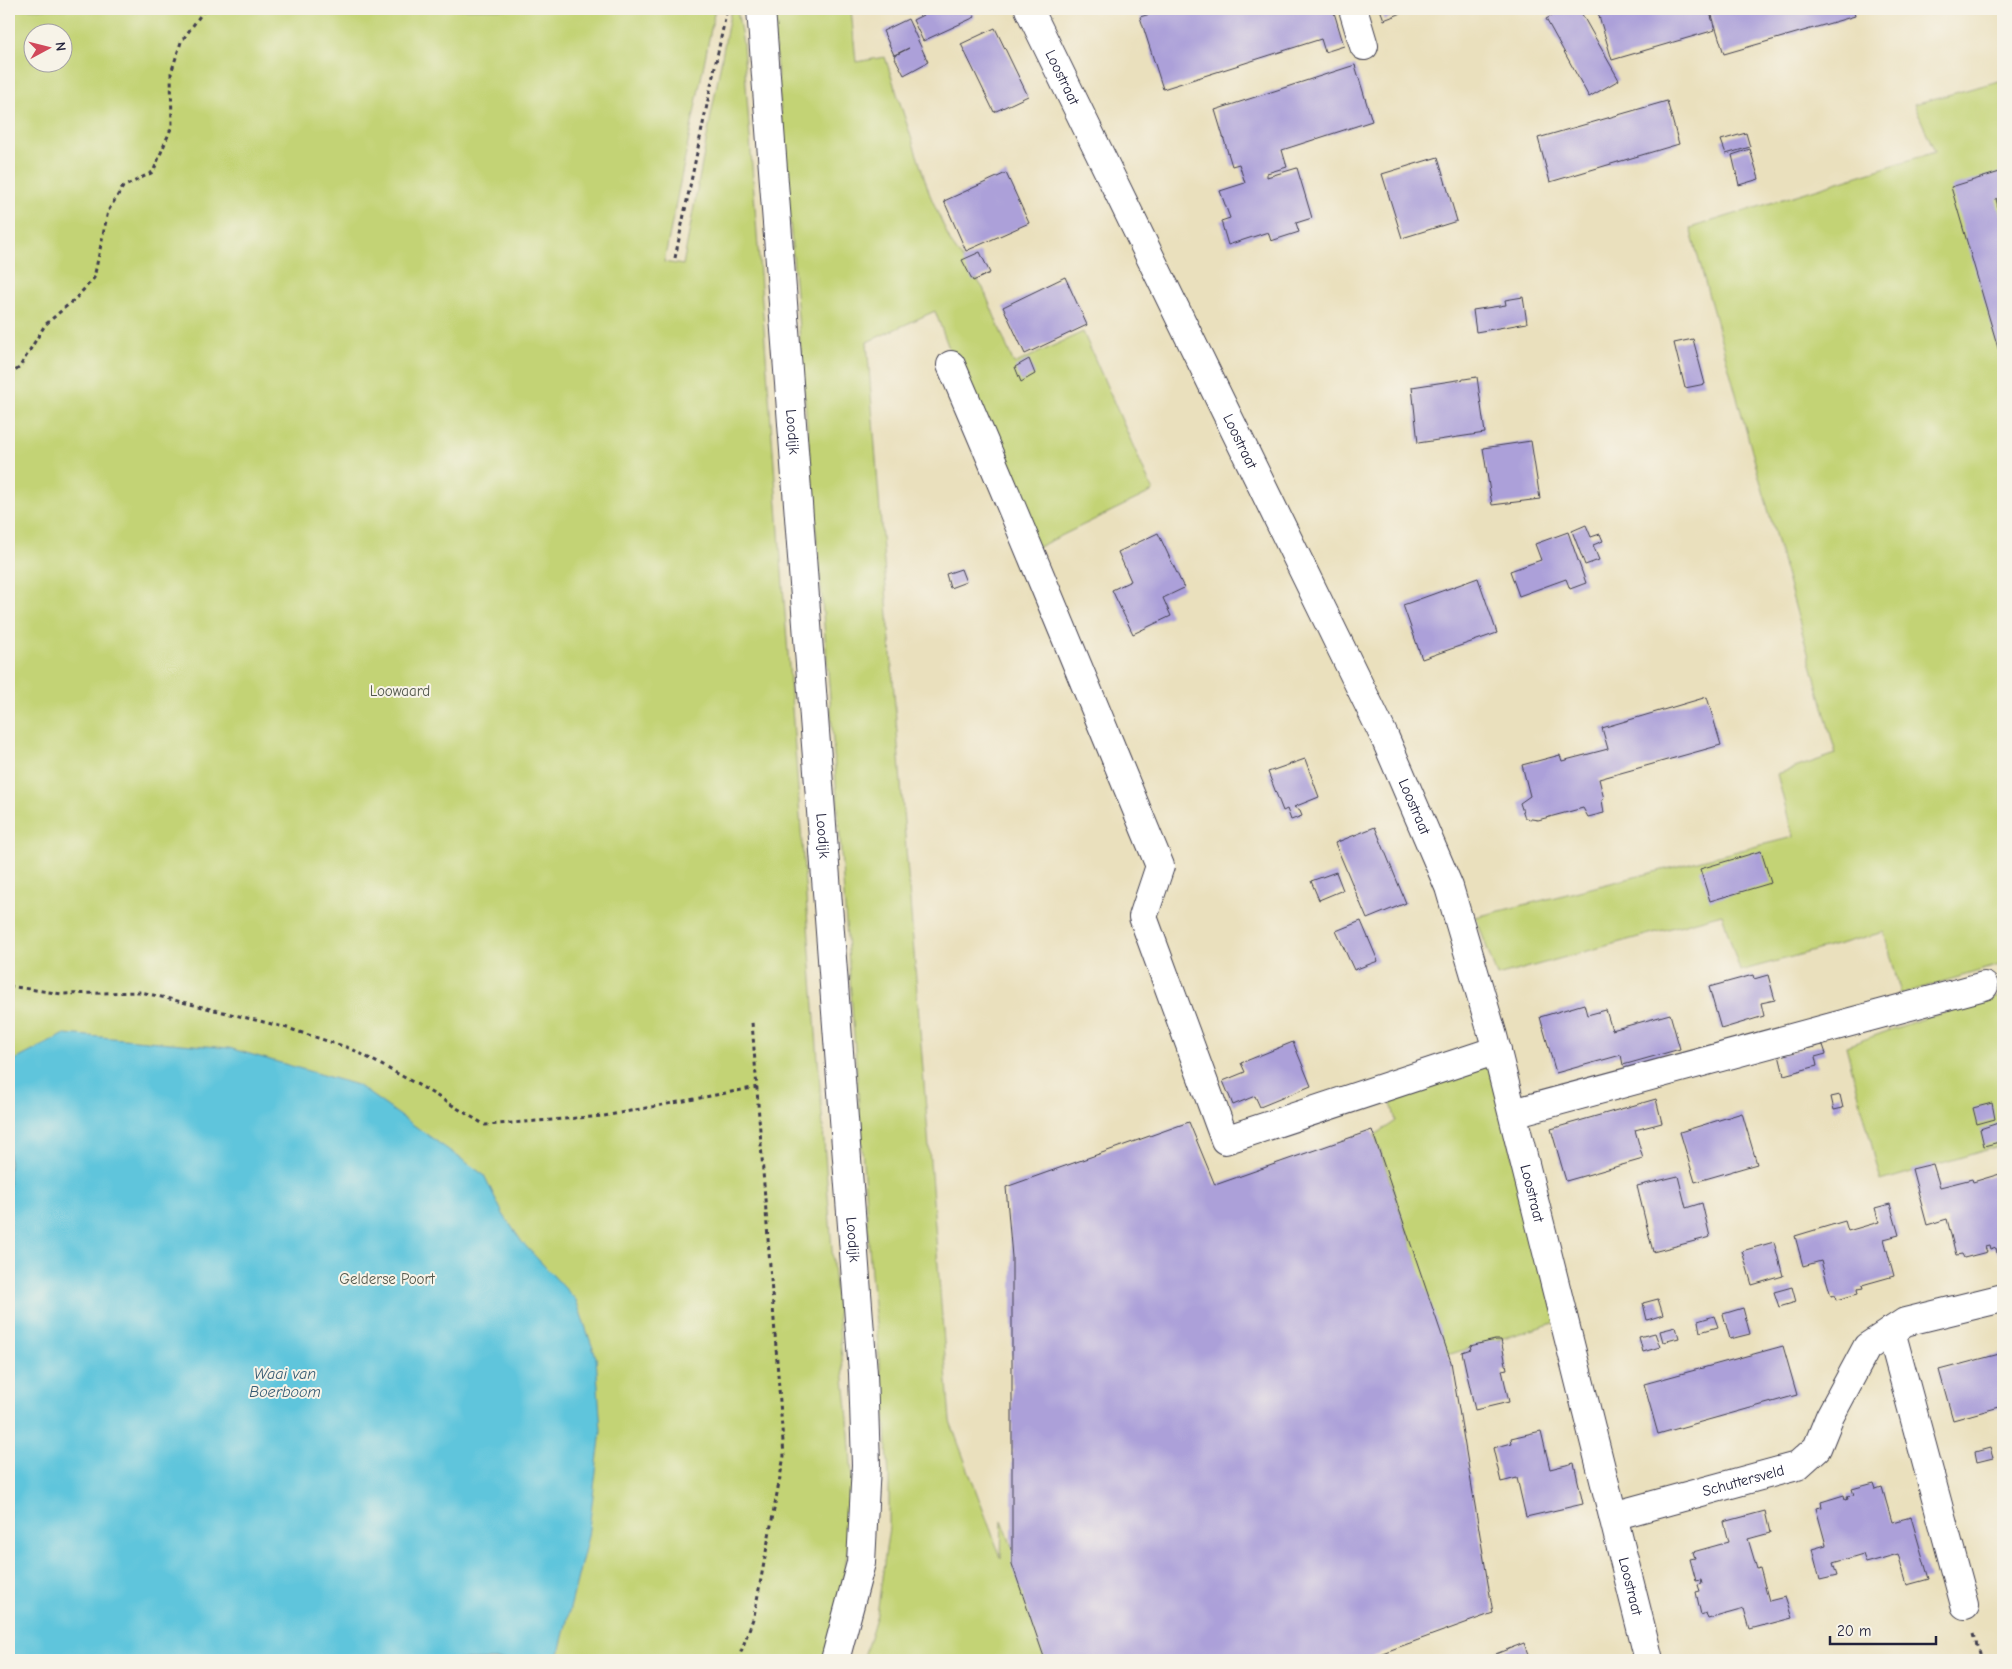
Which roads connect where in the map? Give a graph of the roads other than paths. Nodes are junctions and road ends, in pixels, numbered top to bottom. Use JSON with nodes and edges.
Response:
{"nodes":[{"id":1,"x":761,"y":9,"type":"edge"},
{"id":2,"x":1030,"y":9,"type":"edge"},
{"id":3,"x":1353,"y":9,"type":"edge"},
{"id":4,"x":1364,"y":46,"type":"dead end"},
{"id":5,"x":951,"y":365,"type":"dead end"},
{"id":6,"x":1984,"y":986,"type":"dead end"},
{"id":7,"x":1497,"y":1050,"type":"junction"},
{"id":8,"x":1513,"y":1114,"type":"junction"},
{"id":9,"x":2003,"y":1298,"type":"edge"},
{"id":10,"x":1891,"y":1331,"type":"junction"},
{"id":11,"x":1613,"y":1516,"type":"junction"},
{"id":12,"x":1965,"y":1605,"type":"dead end"},
{"id":13,"x":835,"y":1660,"type":"edge"},
{"id":14,"x":1649,"y":1660,"type":"edge"}],
"edges":[{"from":1,"to":13,"type":"street","name":"Loodijk"},
{"from":2,"to":7,"type":"street","name":"Loostraat"},
{"from":3,"to":4,"type":"street"},
{"from":5,"to":7,"type":"street"},
{"from":6,"to":8,"type":"street"},
{"from":7,"to":8,"type":"street","name":"Loostraat"},
{"from":8,"to":11,"type":"street","name":"Loostraat"},
{"from":9,"to":10,"type":"street","name":"Schuttersveld"},
{"from":10,"to":11,"type":"street","name":"Schuttersveld"},
{"from":10,"to":12,"type":"street"},
{"from":11,"to":14,"type":"street","name":"Loostraat"}]}
